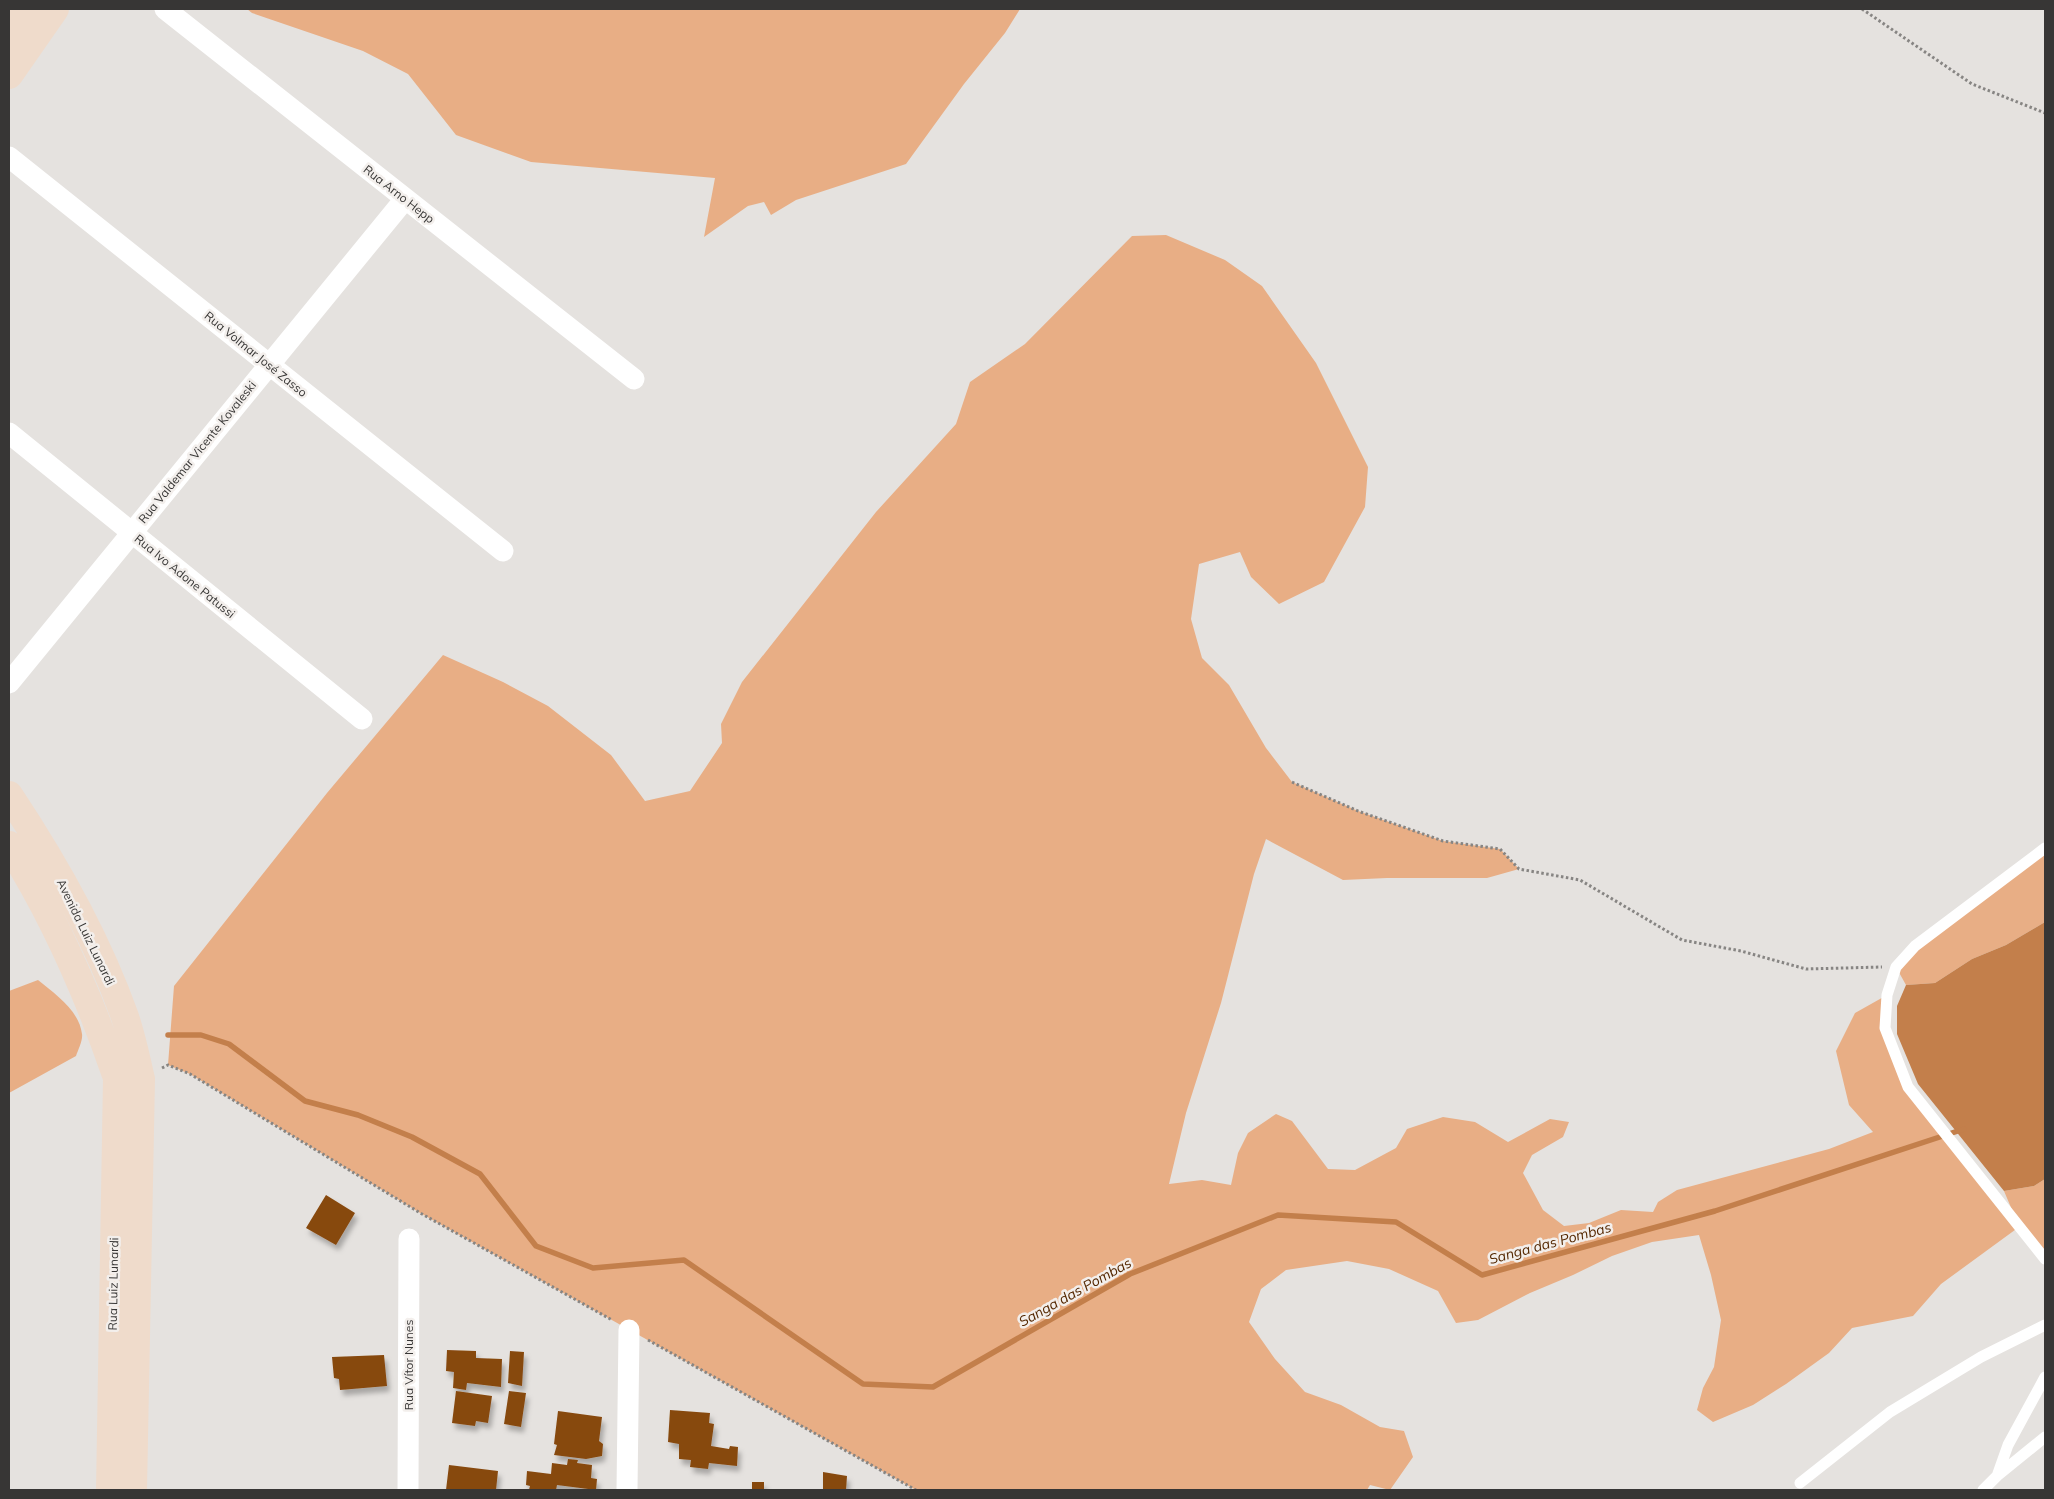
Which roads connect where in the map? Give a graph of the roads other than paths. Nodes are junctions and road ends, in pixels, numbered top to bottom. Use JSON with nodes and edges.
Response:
{"nodes":[{"id":1,"x":27,"y":9,"type":"edge"},
{"id":2,"x":55,"y":9,"type":"edge"},
{"id":3,"x":165,"y":9,"type":"edge"},
{"id":4,"x":9,"y":35,"type":"edge"},
{"id":5,"x":9,"y":75,"type":"edge"},
{"id":6,"x":9,"y":157,"type":"edge"},
{"id":7,"x":405,"y":199,"type":"junction"},
{"id":8,"x":269,"y":365,"type":"junction"},
{"id":9,"x":634,"y":380,"type":"dead end"},
{"id":10,"x":9,"y":433,"type":"edge"},
{"id":11,"x":132,"y":532,"type":"junction"},
{"id":12,"x":504,"y":551,"type":"dead end"},
{"id":13,"x":9,"y":683,"type":"edge"},
{"id":14,"x":362,"y":719,"type":"dead end"},
{"id":15,"x":9,"y":795,"type":"edge"},
{"id":16,"x":9,"y":845,"type":"edge"},
{"id":17,"x":2045,"y":848,"type":"edge"},
{"id":18,"x":129,"y":1078,"type":"junction"},
{"id":19,"x":409,"y":1239,"type":"dead end"},
{"id":20,"x":2045,"y":1259,"type":"edge"},
{"id":21,"x":2045,"y":1325,"type":"edge"},
{"id":22,"x":629,"y":1330,"type":"road end"},
{"id":23,"x":2045,"y":1377,"type":"edge"},
{"id":24,"x":2045,"y":1437,"type":"edge"},
{"id":25,"x":1997,"y":1476,"type":"junction"},
{"id":26,"x":1800,"y":1483,"type":"dead end"},
{"id":27,"x":110,"y":1490,"type":"edge"},
{"id":28,"x":132,"y":1490,"type":"edge"},
{"id":29,"x":408,"y":1490,"type":"edge"},
{"id":30,"x":627,"y":1490,"type":"edge"},
{"id":31,"x":1983,"y":1490,"type":"edge"}],
"edges":[{"from":1,"to":4,"type":"street"},
{"from":2,"to":5,"type":"street"},
{"from":3,"to":7,"type":"street","name":"Rua Arno Hepp"},
{"from":6,"to":8,"type":"street","name":"Rua Volmar José Zasso"},
{"from":7,"to":8,"type":"street","name":"Rua Valdemar Vicente Kovaleski"},
{"from":7,"to":9,"type":"street","name":"Rua Arno Hepp"},
{"from":8,"to":11,"type":"street","name":"Rua Valdemar Vicente Kovaleski"},
{"from":8,"to":12,"type":"street","name":"Rua Volmar José Zasso"},
{"from":10,"to":11,"type":"street","name":"Rua Ivo Adone Patussi"},
{"from":11,"to":13,"type":"street","name":"Rua Valdemar Vicente Kovaleski"},
{"from":11,"to":14,"type":"street","name":"Rua Ivo Adone Patussi"},
{"from":15,"to":18,"type":"street","name":"Avenida Luiz Lunardi"},
{"from":16,"to":18,"type":"street","name":"Avenida Luiz Lunardi"},
{"from":17,"to":20,"type":"lane"},
{"from":18,"to":27,"type":"street","name":"Rua Luiz Lunardi"},
{"from":18,"to":28,"type":"street","name":"Rua Luiz Lunardi"},
{"from":19,"to":29,"type":"street","name":"Rua Vítor Nunes"},
{"from":21,"to":26,"type":"lane"},
{"from":22,"to":30,"type":"street"},
{"from":23,"to":25,"type":"lane"},
{"from":24,"to":25,"type":"lane"},
{"from":25,"to":31,"type":"lane"}]}
